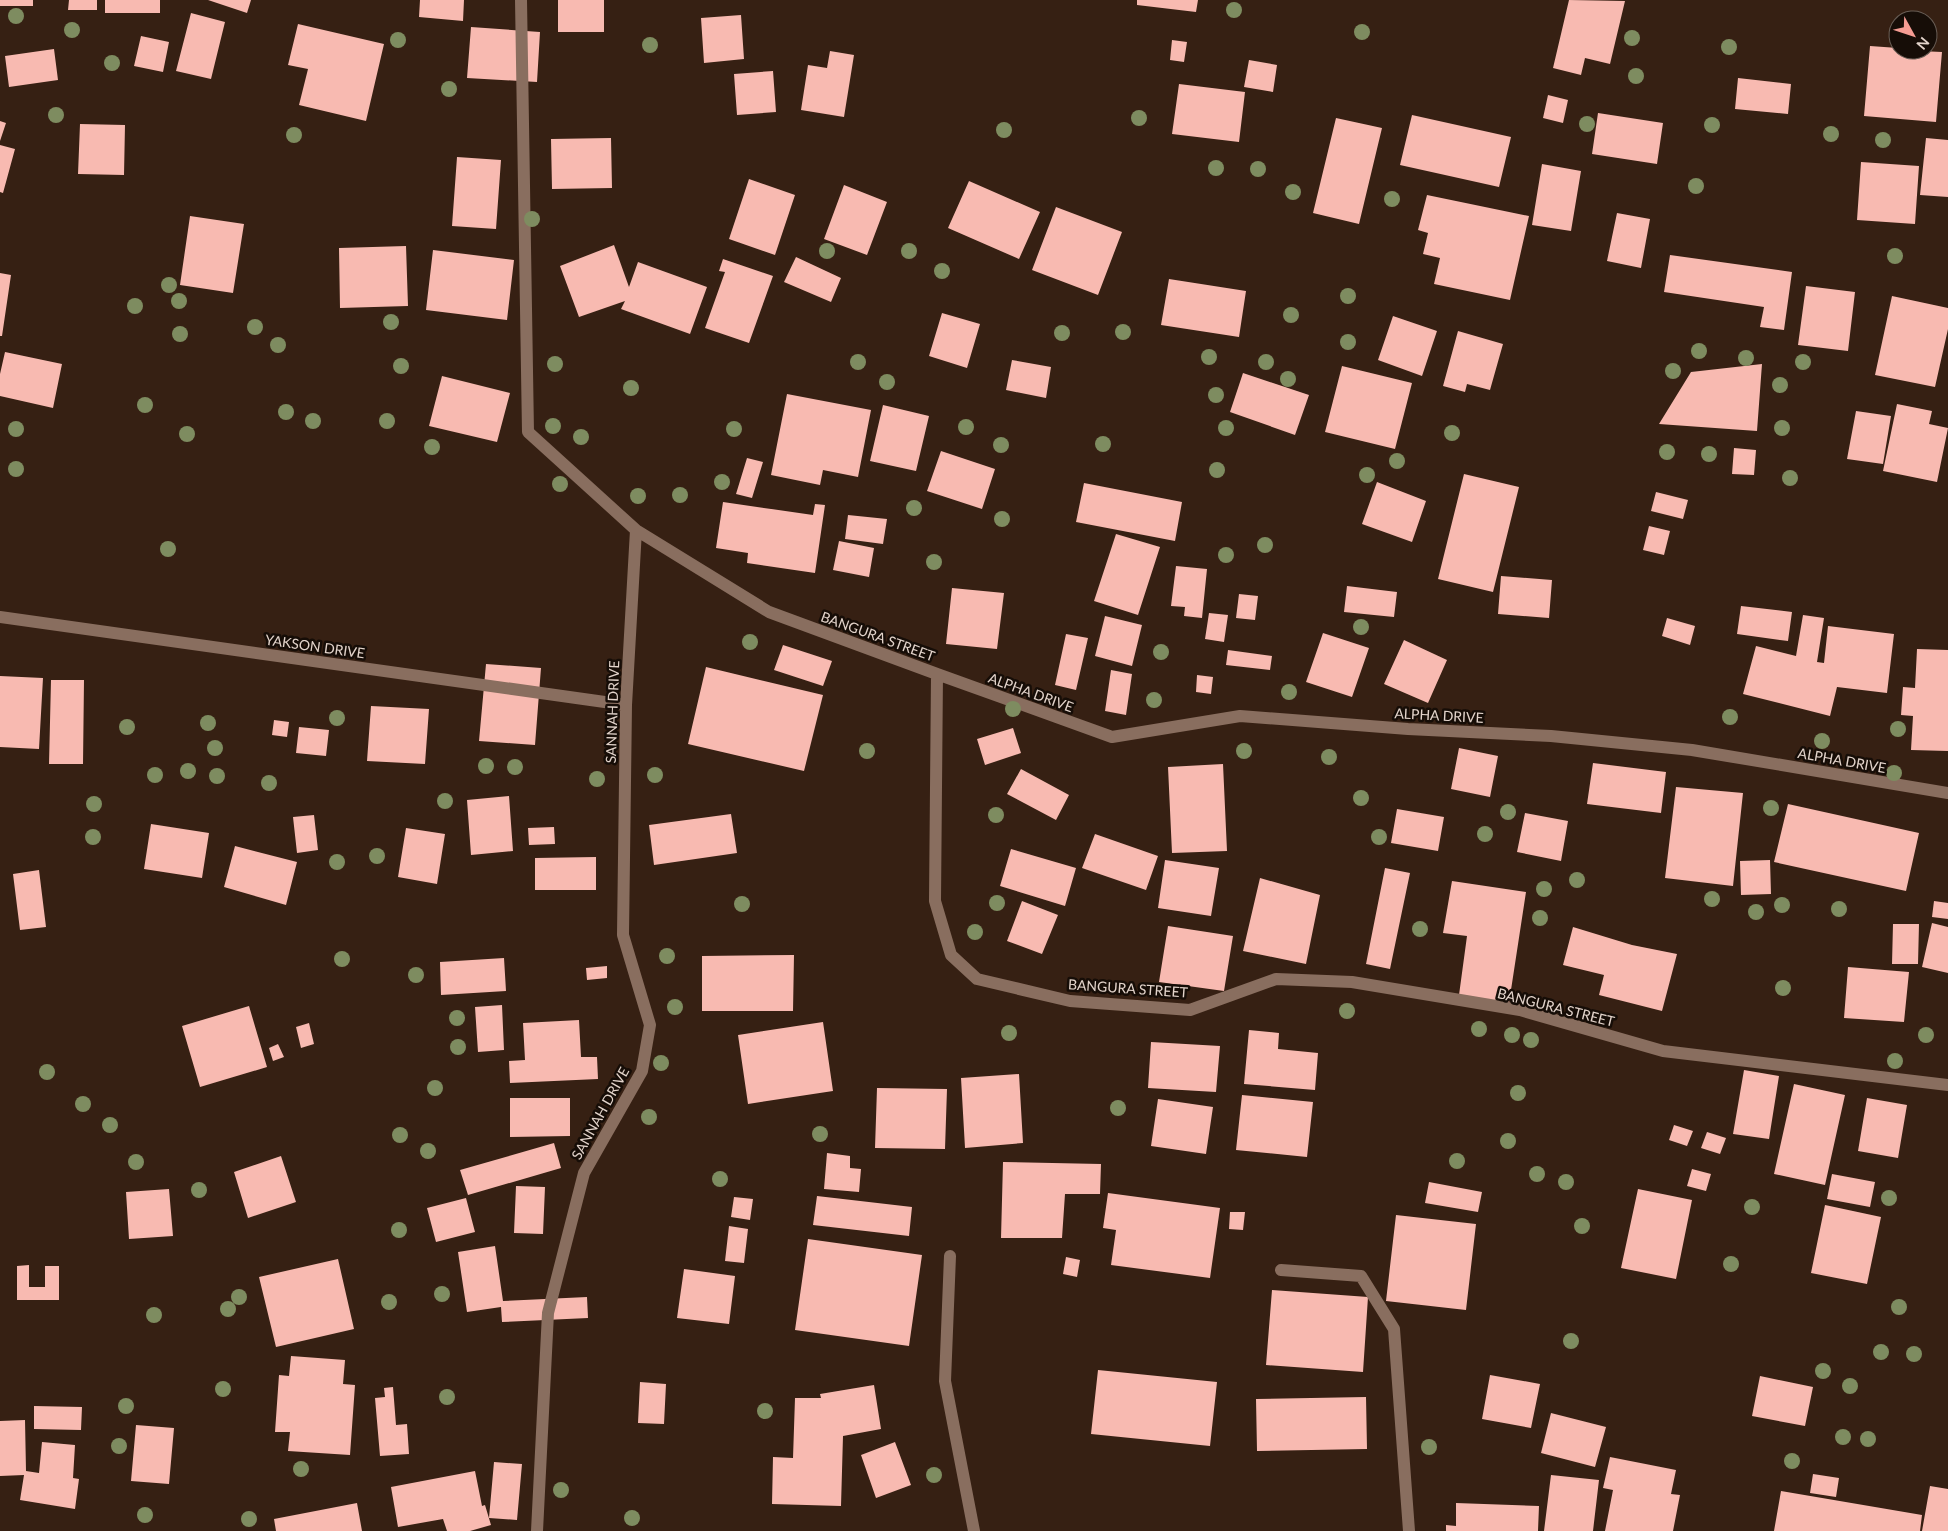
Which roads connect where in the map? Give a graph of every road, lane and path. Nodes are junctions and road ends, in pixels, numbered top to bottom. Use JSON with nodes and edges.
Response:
{"nodes":[{"id":1,"x":521,"y":0,"type":"edge"},
{"id":2,"x":636,"y":530,"type":"junction"},
{"id":3,"x":0,"y":617,"type":"edge"},
{"id":4,"x":937,"y":674,"type":"junction"},
{"id":5,"x":626,"y":705,"type":"junction"},
{"id":6,"x":1948,"y":793,"type":"edge"},
{"id":7,"x":1948,"y":1085,"type":"edge"},
{"id":8,"x":950,"y":1256,"type":"dead end"},
{"id":9,"x":1280,"y":1270,"type":"dead end"},
{"id":10,"x":537,"y":1531,"type":"edge"},
{"id":11,"x":974,"y":1531,"type":"edge"},
{"id":12,"x":1409,"y":1531,"type":"edge"}],
"edges":[{"from":1,"to":2,"type":"street","name":"BANGURA STREET"},
{"from":2,"to":4,"type":"street","name":"BANGURA STREET"},
{"from":2,"to":5,"type":"street","name":"SANNAH DRIVE"},
{"from":3,"to":5,"type":"street","name":"YAKSON DRIVE"},
{"from":4,"to":6,"type":"street","name":"ALPHA DRIVE"},
{"from":4,"to":7,"type":"street","name":"BANGURA STREET"},
{"from":5,"to":10,"type":"street","name":"SANNAH DRIVE"},
{"from":8,"to":11,"type":"street"},
{"from":9,"to":12,"type":"street"}]}
